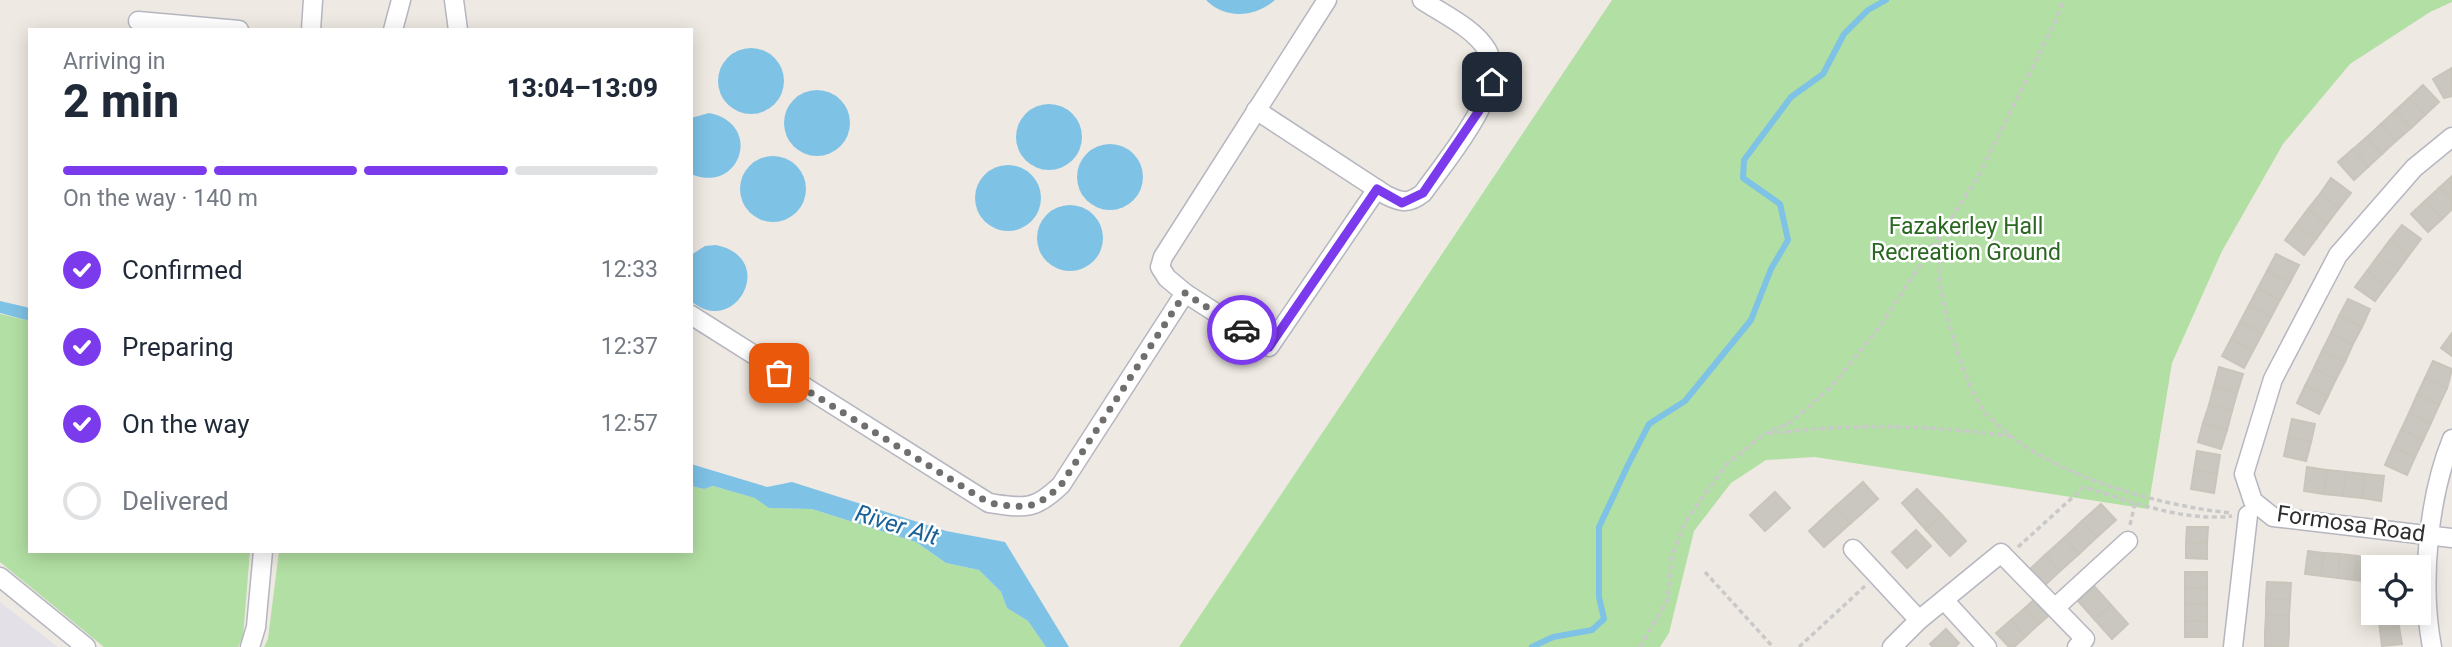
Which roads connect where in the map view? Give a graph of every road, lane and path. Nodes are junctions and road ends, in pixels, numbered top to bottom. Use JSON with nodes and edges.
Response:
{"nodes":[{"id":1,"x":313,"y":0,"type":"edge"},
{"id":2,"x":401,"y":0,"type":"edge"},
{"id":3,"x":454,"y":0,"type":"edge"},
{"id":4,"x":1327,"y":0,"type":"edge"},
{"id":5,"x":1422,"y":0,"type":"edge"},
{"id":6,"x":2063,"y":0,"type":"edge"},
{"id":7,"x":138,"y":21,"type":"dead end"},
{"id":8,"x":217,"y":28,"type":"edge"},
{"id":9,"x":311,"y":28,"type":"edge"},
{"id":10,"x":394,"y":28,"type":"edge"},
{"id":11,"x":458,"y":28,"type":"edge"},
{"id":12,"x":1256,"y":110,"type":"junction"},
{"id":13,"x":2452,"y":137,"type":"edge"},
{"id":14,"x":1377,"y":189,"type":"junction"},
{"id":15,"x":1941,"y":231,"type":"junction"},
{"id":16,"x":1185,"y":293,"type":"junction"},
{"id":17,"x":693,"y":316,"type":"edge"},
{"id":18,"x":1764,"y":434,"type":"junction"},
{"id":19,"x":2011,"y":436,"type":"junction"},
{"id":20,"x":2452,"y":439,"type":"edge"},
{"id":21,"x":2250,"y":508,"type":"junction"},
{"id":22,"x":2214,"y":511,"type":"junction"},
{"id":23,"x":2212,"y":518,"type":"junction"},
{"id":24,"x":2430,"y":535,"type":"junction"},
{"id":25,"x":2452,"y":538,"type":"edge"},
{"id":26,"x":2128,"y":541,"type":"dead end"},
{"id":27,"x":1853,"y":549,"type":"dead end"},
{"id":28,"x":263,"y":553,"type":"edge"},
{"id":29,"x":2004,"y":555,"type":"junction"},
{"id":30,"x":1704,"y":572,"type":"dead end"},
{"id":31,"x":1877,"y":575,"type":"junction"},
{"id":32,"x":0,"y":577,"type":"edge"},
{"id":33,"x":1944,"y":600,"type":"junction"},
{"id":34,"x":2056,"y":607,"type":"junction"},
{"id":35,"x":1919,"y":620,"type":"junction"},
{"id":36,"x":86,"y":647,"type":"edge"},
{"id":37,"x":250,"y":647,"type":"edge"},
{"id":38,"x":1640,"y":647,"type":"edge"},
{"id":39,"x":1773,"y":647,"type":"edge"},
{"id":40,"x":1799,"y":647,"type":"edge"},
{"id":41,"x":1892,"y":647,"type":"edge"},
{"id":42,"x":1987,"y":647,"type":"edge"},
{"id":43,"x":2077,"y":647,"type":"edge"},
{"id":44,"x":2233,"y":647,"type":"edge"},
{"id":45,"x":2431,"y":647,"type":"edge"}],
"edges":[{"from":1,"to":9,"type":"street"},
{"from":2,"to":10,"type":"street"},
{"from":3,"to":11,"type":"street"},
{"from":4,"to":12,"type":"street"},
{"from":5,"to":14,"type":"street"},
{"from":6,"to":15,"type":"path"},
{"from":7,"to":8,"type":"street"},
{"from":12,"to":14,"type":"street"},
{"from":12,"to":16,"type":"street"},
{"from":13,"to":21,"type":"street"},
{"from":14,"to":16,"type":"street"},
{"from":15,"to":18,"type":"path"},
{"from":15,"to":19,"type":"path"},
{"from":16,"to":17,"type":"street"},
{"from":18,"to":19,"type":"path"},
{"from":18,"to":38,"type":"path"},
{"from":19,"to":22,"type":"path"},
{"from":20,"to":24,"type":"street"},
{"from":21,"to":22,"type":"path"},
{"from":21,"to":23,"type":"path"},
{"from":21,"to":24,"type":"street","name":"Formosa Road"},
{"from":21,"to":44,"type":"street"},
{"from":22,"to":23,"type":"path"},
{"from":23,"to":29,"type":"path"},
{"from":24,"to":25,"type":"street","name":"Formosa Road"},
{"from":24,"to":45,"type":"street"},
{"from":26,"to":34,"type":"street"},
{"from":27,"to":31,"type":"street"},
{"from":28,"to":37,"type":"street"},
{"from":29,"to":33,"type":"street"},
{"from":29,"to":34,"type":"street"},
{"from":30,"to":39,"type":"path"},
{"from":31,"to":35,"type":"street"},
{"from":31,"to":40,"type":"path"},
{"from":32,"to":36,"type":"street"},
{"from":33,"to":35,"type":"street"},
{"from":33,"to":42,"type":"street"},
{"from":34,"to":43,"type":"street"},
{"from":35,"to":41,"type":"street"}]}
